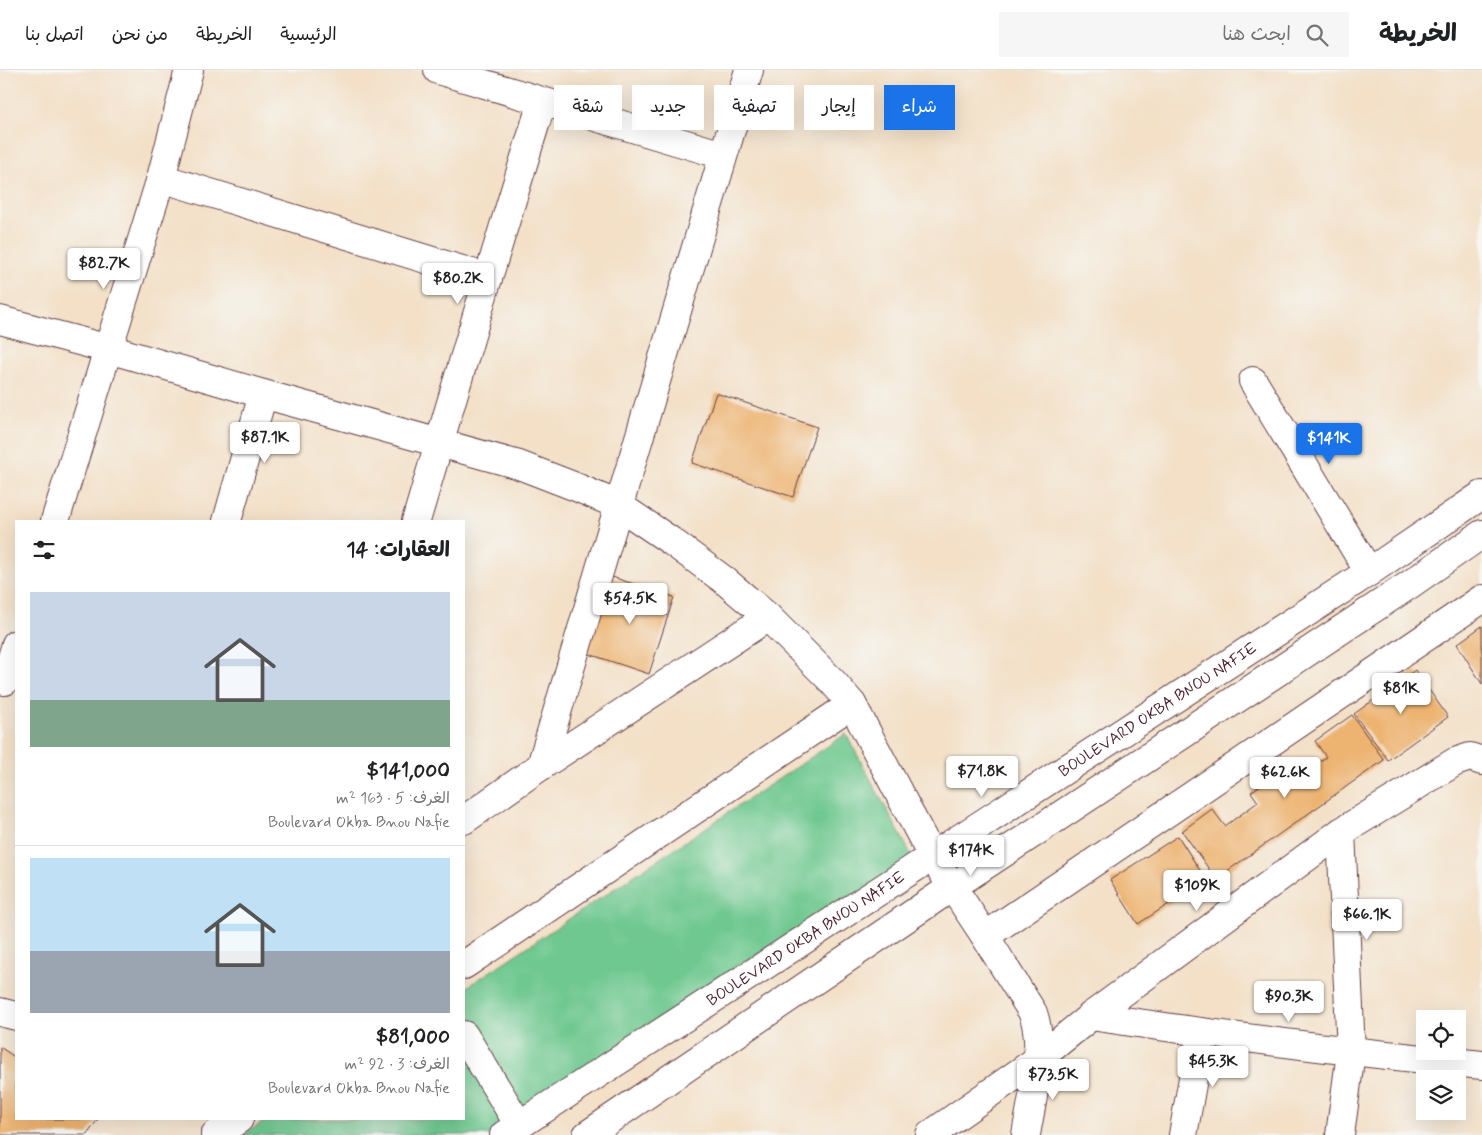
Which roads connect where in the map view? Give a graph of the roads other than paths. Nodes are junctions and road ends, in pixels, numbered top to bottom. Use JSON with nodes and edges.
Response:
{"nodes":[{"id":1,"x":190,"y":70,"type":"edge"},
{"id":2,"x":438,"y":70,"type":"edge"},
{"id":3,"x":749,"y":70,"type":"edge"},
{"id":4,"x":542,"y":102,"type":"junction"},
{"id":5,"x":723,"y":155,"type":"junction"},
{"id":6,"x":160,"y":178,"type":"junction"},
{"id":7,"x":488,"y":278,"type":"junction"},
{"id":8,"x":0,"y":320,"type":"edge"},
{"id":9,"x":109,"y":348,"type":"junction"},
{"id":10,"x":1253,"y":380,"type":"dead end"},
{"id":11,"x":263,"y":394,"type":"junction"},
{"id":12,"x":439,"y":443,"type":"junction"},
{"id":13,"x":1482,"y":496,"type":"edge"},
{"id":14,"x":618,"y":505,"type":"junction"},
{"id":15,"x":55,"y":520,"type":"edge"},
{"id":16,"x":227,"y":520,"type":"edge"},
{"id":17,"x":416,"y":520,"type":"edge"},
{"id":18,"x":1482,"y":534,"type":"edge"},
{"id":19,"x":1369,"y":572,"type":"junction"},
{"id":20,"x":1482,"y":599,"type":"edge"},
{"id":21,"x":768,"y":617,"type":"junction"},
{"id":22,"x":15,"y":648,"type":"edge"},
{"id":23,"x":7,"y":682,"type":"edge"},
{"id":24,"x":852,"y":704,"type":"junction"},
{"id":25,"x":1482,"y":761,"type":"edge"},
{"id":26,"x":541,"y":766,"type":"junction"},
{"id":27,"x":465,"y":818,"type":"edge"},
{"id":28,"x":1341,"y":832,"type":"junction"},
{"id":29,"x":932,"y":856,"type":"junction"},
{"id":30,"x":952,"y":888,"type":"junction"},
{"id":31,"x":985,"y":936,"type":"junction"},
{"id":32,"x":465,"y":964,"type":"edge"},
{"id":33,"x":0,"y":1012,"type":"edge"},
{"id":34,"x":15,"y":1016,"type":"edge"},
{"id":35,"x":1091,"y":1016,"type":"junction"},
{"id":36,"x":1201,"y":1033,"type":"junction"},
{"id":37,"x":465,"y":1037,"type":"edge"},
{"id":38,"x":1351,"y":1052,"type":"junction"},
{"id":39,"x":1037,"y":1060,"type":"junction"},
{"id":40,"x":1482,"y":1065,"type":"edge"},
{"id":41,"x":238,"y":1120,"type":"edge"},
{"id":42,"x":512,"y":1130,"type":"edge"},
{"id":43,"x":215,"y":1135,"type":"edge"},
{"id":44,"x":587,"y":1135,"type":"edge"},
{"id":45,"x":930,"y":1135,"type":"edge"},
{"id":46,"x":1026,"y":1135,"type":"edge"},
{"id":47,"x":1183,"y":1135,"type":"edge"},
{"id":48,"x":1340,"y":1135,"type":"edge"}],
"edges":[{"from":1,"to":6,"type":"street"},
{"from":2,"to":4,"type":"street"},
{"from":3,"to":5,"type":"street"},
{"from":4,"to":5,"type":"street"},
{"from":4,"to":7,"type":"street"},
{"from":5,"to":14,"type":"street"},
{"from":6,"to":7,"type":"street"},
{"from":6,"to":9,"type":"street"},
{"from":7,"to":12,"type":"street"},
{"from":8,"to":9,"type":"street"},
{"from":9,"to":11,"type":"street"},
{"from":9,"to":15,"type":"street"},
{"from":10,"to":19,"type":"street"},
{"from":11,"to":12,"type":"street"},
{"from":11,"to":16,"type":"street"},
{"from":12,"to":14,"type":"street"},
{"from":12,"to":17,"type":"street"},
{"from":13,"to":19,"type":"street","name":"BOULEVARD OKBA BNOU NAFIE"},
{"from":14,"to":21,"type":"street"},
{"from":14,"to":26,"type":"street"},
{"from":18,"to":30,"type":"street","name":"BOULEVARD OKBA BNOU NAFIE"},
{"from":19,"to":29,"type":"street","name":"BOULEVARD OKBA BNOU NAFIE"},
{"from":20,"to":31,"type":"street"},
{"from":21,"to":24,"type":"street"},
{"from":21,"to":26,"type":"street"},
{"from":22,"to":23,"type":"street"},
{"from":24,"to":29,"type":"street"},
{"from":24,"to":32,"type":"street"},
{"from":25,"to":28,"type":"street"},
{"from":26,"to":27,"type":"street"},
{"from":28,"to":35,"type":"street"},
{"from":28,"to":38,"type":"street"},
{"from":29,"to":30,"type":"street"},
{"from":29,"to":42,"type":"street","name":"BOULEVARD OKBA BNOU NAFIE"},
{"from":30,"to":31,"type":"street"},
{"from":30,"to":44,"type":"street","name":"BOULEVARD OKBA BNOU NAFIE"},
{"from":31,"to":39,"type":"street"},
{"from":33,"to":34,"type":"street"},
{"from":35,"to":36,"type":"street"},
{"from":35,"to":39,"type":"street"},
{"from":36,"to":38,"type":"street"},
{"from":36,"to":47,"type":"street"},
{"from":37,"to":42,"type":"street"},
{"from":38,"to":40,"type":"street"},
{"from":38,"to":48,"type":"street"},
{"from":39,"to":45,"type":"street"},
{"from":39,"to":46,"type":"street"},
{"from":41,"to":43,"type":"street"}]}
